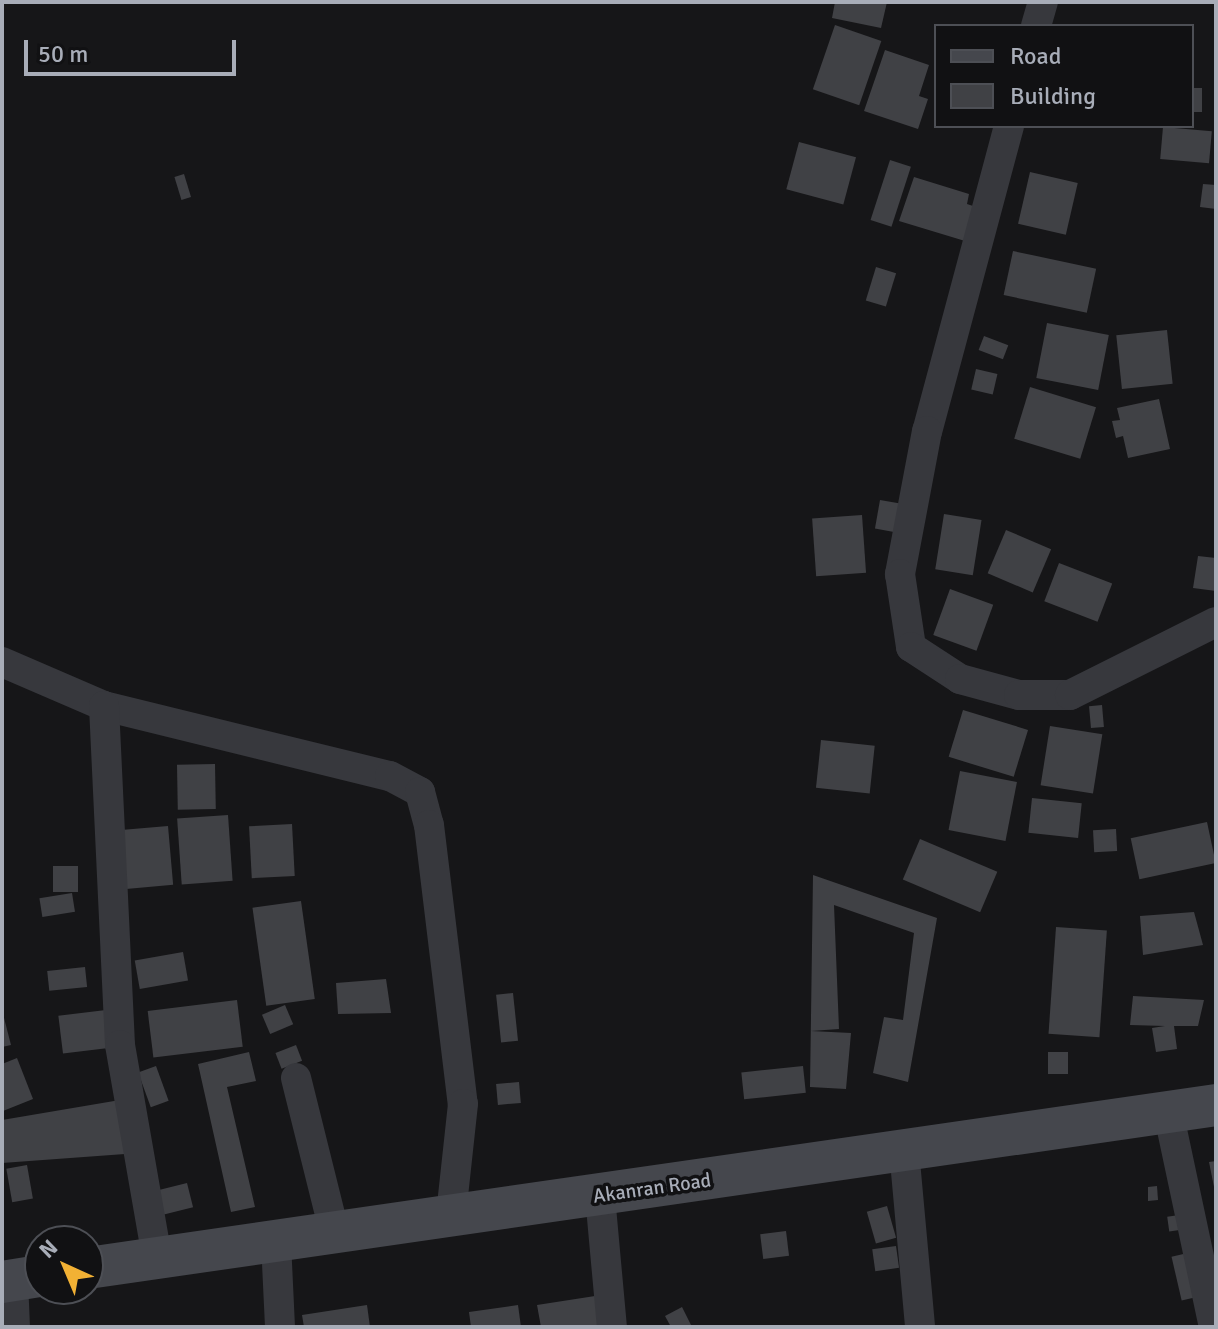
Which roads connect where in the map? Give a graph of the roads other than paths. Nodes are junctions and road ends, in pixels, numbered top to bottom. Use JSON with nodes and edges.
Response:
{"nodes":[{"id":1,"x":1043,"y":2,"type":"edge"},
{"id":2,"x":1037,"y":24,"type":"edge"},
{"id":3,"x":1008,"y":128,"type":"edge"},
{"id":4,"x":1216,"y":622,"type":"edge"},
{"id":5,"x":2,"y":662,"type":"edge"},
{"id":6,"x":104,"y":706,"type":"junction"},
{"id":7,"x":296,"y":1078,"type":"dead end"},
{"id":8,"x":1216,"y":1105,"type":"edge"},
{"id":9,"x":1168,"y":1111,"type":"junction"},
{"id":10,"x":904,"y":1150,"type":"junction"},
{"id":11,"x":600,"y":1196,"type":"junction"},
{"id":12,"x":451,"y":1214,"type":"junction"},
{"id":13,"x":334,"y":1230,"type":"junction"},
{"id":14,"x":276,"y":1242,"type":"junction"},
{"id":15,"x":157,"y":1257,"type":"junction"},
{"id":16,"x":104,"y":1265,"type":"edge"},
{"id":17,"x":18,"y":1279,"type":"edge"},
{"id":18,"x":15,"y":1327,"type":"edge"},
{"id":19,"x":280,"y":1327,"type":"edge"},
{"id":20,"x":612,"y":1327,"type":"edge"},
{"id":21,"x":920,"y":1327,"type":"edge"},
{"id":22,"x":1214,"y":1327,"type":"edge"}],
"edges":[{"from":1,"to":2,"type":"street"},
{"from":3,"to":4,"type":"street"},
{"from":5,"to":6,"type":"street"},
{"from":6,"to":12,"type":"street"},
{"from":6,"to":15,"type":"street"},
{"from":7,"to":13,"type":"street"},
{"from":8,"to":9,"type":"main road","name":"Akanran Road"},
{"from":9,"to":10,"type":"main road","name":"Akanran Road"},
{"from":9,"to":22,"type":"street"},
{"from":10,"to":11,"type":"main road","name":"Akanran Road"},
{"from":10,"to":21,"type":"street"},
{"from":11,"to":12,"type":"main road","name":"Akanran Road"},
{"from":11,"to":20,"type":"street"},
{"from":12,"to":13,"type":"main road","name":"Akanran Road"},
{"from":13,"to":14,"type":"main road","name":"Akanran Road"},
{"from":14,"to":15,"type":"main road","name":"Akanran Road"},
{"from":14,"to":19,"type":"street"},
{"from":15,"to":16,"type":"main road","name":"Akanran Road"},
{"from":17,"to":18,"type":"street"}]}
